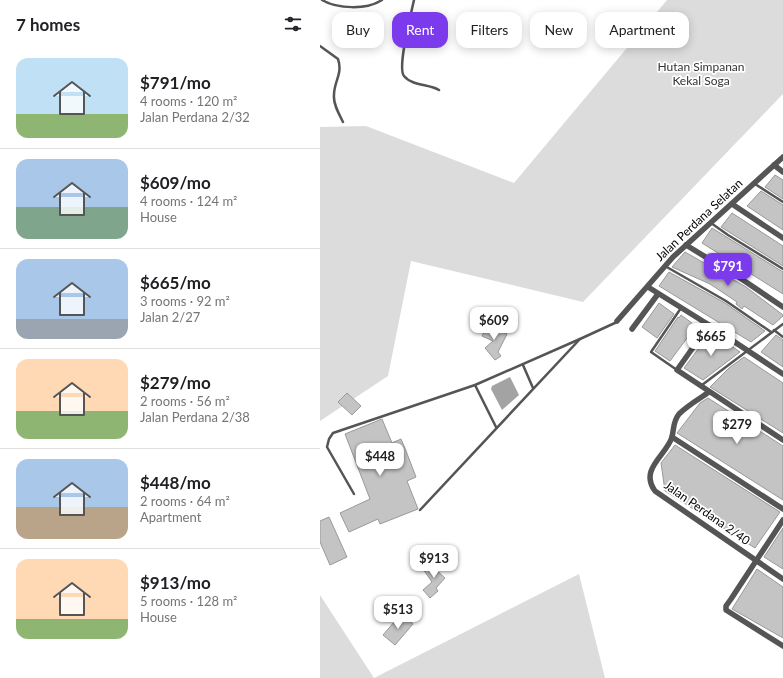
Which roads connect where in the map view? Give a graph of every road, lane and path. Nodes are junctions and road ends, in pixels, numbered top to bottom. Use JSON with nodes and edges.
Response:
{"nodes":[{"id":1,"x":322,"y":0,"type":"edge"},
{"id":2,"x":382,"y":0,"type":"edge"},
{"id":3,"x":414,"y":0,"type":"edge"},
{"id":4,"x":320,"y":46,"type":"edge"},
{"id":5,"x":439,"y":90,"type":"dead end"},
{"id":6,"x":343,"y":122,"type":"dead end"},
{"id":7,"x":783,"y":157,"type":"edge"},
{"id":8,"x":774,"y":165,"type":"junction"},
{"id":9,"x":783,"y":172,"type":"edge"},
{"id":10,"x":754,"y":183,"type":"junction"},
{"id":11,"x":783,"y":202,"type":"edge"},
{"id":12,"x":732,"y":204,"type":"junction"},
{"id":13,"x":711,"y":222,"type":"junction"},
{"id":14,"x":783,"y":238,"type":"edge"},
{"id":15,"x":686,"y":246,"type":"junction"},
{"id":16,"x":664,"y":266,"type":"junction"},
{"id":17,"x":783,"y":269,"type":"edge"},
{"id":18,"x":648,"y":287,"type":"junction"},
{"id":19,"x":658,"y":294,"type":"junction"},
{"id":20,"x":783,"y":307,"type":"edge"},
{"id":21,"x":680,"y":308,"type":"junction"},
{"id":22,"x":617,"y":321,"type":"joint"},
{"id":23,"x":783,"y":324,"type":"edge"},
{"id":24,"x":709,"y":325,"type":"junction"},
{"id":25,"x":632,"y":329,"type":"dead end"},
{"id":26,"x":772,"y":331,"type":"junction"},
{"id":27,"x":783,"y":337,"type":"edge"},
{"id":28,"x":580,"y":339,"type":"junction"},
{"id":29,"x":748,"y":351,"type":"junction"},
{"id":30,"x":523,"y":365,"type":"junction"},
{"id":31,"x":677,"y":370,"type":"junction"},
{"id":32,"x":783,"y":374,"type":"edge"},
{"id":33,"x":475,"y":385,"type":"junction"},
{"id":34,"x":700,"y":386,"type":"junction"},
{"id":35,"x":533,"y":388,"type":"junction"},
{"id":36,"x":709,"y":392,"type":"junction"},
{"id":37,"x":496,"y":427,"type":"junction"},
{"id":38,"x":672,"y":437,"type":"junction"},
{"id":39,"x":783,"y":440,"type":"edge"},
{"id":40,"x":354,"y":494,"type":"dead end"},
{"id":41,"x":783,"y":509,"type":"edge"},
{"id":42,"x":420,"y":510,"type":"dead end"},
{"id":43,"x":783,"y":520,"type":"edge"},
{"id":44,"x":756,"y":561,"type":"junction"},
{"id":45,"x":783,"y":579,"type":"edge"},
{"id":46,"x":783,"y":646,"type":"edge"}],
"edges":[{"from":1,"to":2,"type":"lane"},
{"from":3,"to":5,"type":"lane"},
{"from":4,"to":6,"type":"lane"},
{"from":7,"to":8,"type":"street","name":"Jalan Perdana Selatan"},
{"from":8,"to":9,"type":"street"},
{"from":8,"to":10,"type":"street","name":"Jalan Perdana Selatan"},
{"from":10,"to":11,"type":"lane"},
{"from":10,"to":12,"type":"street","name":"Jalan Perdana Selatan"},
{"from":12,"to":13,"type":"street","name":"Jalan Perdana Selatan"},
{"from":12,"to":14,"type":"street"},
{"from":13,"to":15,"type":"street","name":"Jalan Perdana Selatan"},
{"from":13,"to":17,"type":"lane"},
{"from":15,"to":16,"type":"street","name":"Jalan Perdana Selatan"},
{"from":15,"to":20,"type":"street"},
{"from":16,"to":18,"type":"street","name":"Jalan Perdana Selatan"},
{"from":16,"to":26,"type":"lane"},
{"from":18,"to":19,"type":"street"},
{"from":18,"to":22,"type":"street","name":"Jalan Perdana Selatan"},
{"from":19,"to":21,"type":"street"},
{"from":19,"to":25,"type":"street"},
{"from":21,"to":24,"type":"street"},
{"from":21,"to":31,"type":"lane"},
{"from":22,"to":28,"type":"lane"},
{"from":23,"to":26,"type":"lane"},
{"from":24,"to":29,"type":"street"},
{"from":24,"to":31,"type":"street"},
{"from":26,"to":27,"type":"lane"},
{"from":26,"to":29,"type":"lane"},
{"from":28,"to":30,"type":"lane"},
{"from":28,"to":35,"type":"lane"},
{"from":29,"to":32,"type":"street"},
{"from":29,"to":34,"type":"lane"},
{"from":30,"to":33,"type":"lane"},
{"from":30,"to":35,"type":"lane"},
{"from":31,"to":34,"type":"street"},
{"from":33,"to":37,"type":"lane"},
{"from":33,"to":40,"type":"lane"},
{"from":34,"to":36,"type":"street"},
{"from":35,"to":37,"type":"lane"},
{"from":36,"to":38,"type":"street"},
{"from":36,"to":39,"type":"street"},
{"from":37,"to":42,"type":"lane"},
{"from":38,"to":41,"type":"street"},
{"from":38,"to":44,"type":"street","name":"Jalan Perdana 2/40"},
{"from":43,"to":44,"type":"street"},
{"from":44,"to":45,"type":"street"},
{"from":44,"to":46,"type":"street"}]}
